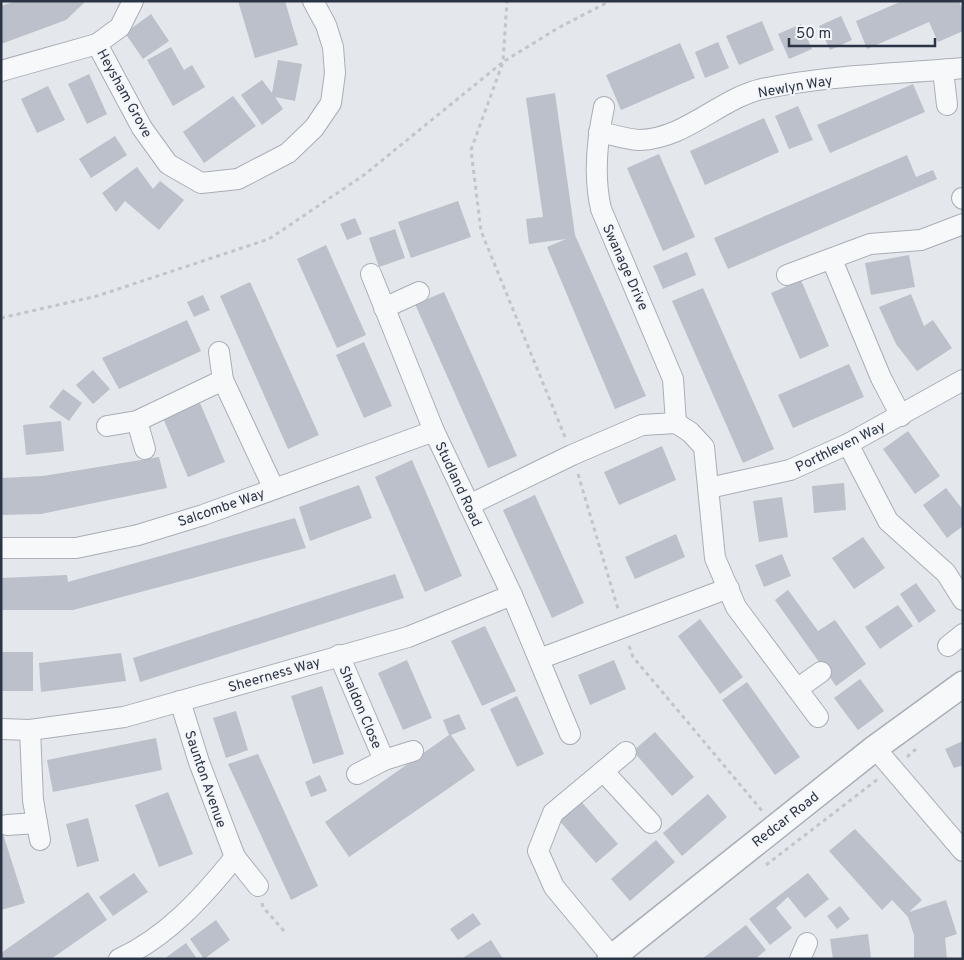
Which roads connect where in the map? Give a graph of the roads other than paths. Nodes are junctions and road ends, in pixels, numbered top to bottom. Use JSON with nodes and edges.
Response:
{"nodes":[{"id":1,"x":133,"y":1,"type":"edge"},
{"id":2,"x":313,"y":1,"type":"edge"},
{"id":3,"x":97,"y":44,"type":"junction"},
{"id":4,"x":963,"y":68,"type":"edge"},
{"id":5,"x":943,"y":70,"type":"junction"},
{"id":6,"x":1,"y":71,"type":"edge"},
{"id":7,"x":947,"y":105,"type":"dead end"},
{"id":8,"x":604,"y":106,"type":"dead end"},
{"id":9,"x":599,"y":132,"type":"junction"},
{"id":10,"x":963,"y":224,"type":"edge"},
{"id":11,"x":832,"y":260,"type":"junction"},
{"id":12,"x":371,"y":274,"type":"dead end"},
{"id":13,"x":787,"y":275,"type":"dead end"},
{"id":14,"x":419,"y":292,"type":"dead end"},
{"id":15,"x":384,"y":308,"type":"junction"},
{"id":16,"x":220,"y":352,"type":"dead end"},
{"id":17,"x":223,"y":380,"type":"junction"},
{"id":18,"x":963,"y":380,"type":"edge"},
{"id":19,"x":901,"y":416,"type":"junction"},
{"id":20,"x":137,"y":421,"type":"junction"},
{"id":21,"x":676,"y":423,"type":"junction"},
{"id":22,"x":107,"y":426,"type":"dead end"},
{"id":23,"x":434,"y":431,"type":"junction"},
{"id":24,"x":848,"y":444,"type":"junction"},
{"id":25,"x":145,"y":449,"type":"dead end"},
{"id":26,"x":709,"y":488,"type":"junction"},
{"id":27,"x":274,"y":489,"type":"junction"},
{"id":28,"x":469,"y":506,"type":"junction"},
{"id":29,"x":1,"y":548,"type":"edge"},
{"id":30,"x":728,"y":588,"type":"junction"},
{"id":31,"x":512,"y":595,"type":"junction"},
{"id":32,"x":963,"y":600,"type":"edge"},
{"id":33,"x":339,"y":655,"type":"junction"},
{"id":34,"x":538,"y":659,"type":"junction"},
{"id":35,"x":822,"y":672,"type":"dead end"},
{"id":36,"x":963,"y":684,"type":"edge"},
{"id":37,"x":797,"y":689,"type":"junction"},
{"id":38,"x":180,"y":701,"type":"junction"},
{"id":39,"x":818,"y":717,"type":"dead end"},
{"id":40,"x":1,"y":729,"type":"edge"},
{"id":41,"x":30,"y":730,"type":"junction"},
{"id":42,"x":570,"y":734,"type":"dead end"},
{"id":43,"x":875,"y":748,"type":"junction"},
{"id":44,"x":413,"y":751,"type":"dead end"},
{"id":45,"x":626,"y":752,"type":"dead end"},
{"id":46,"x":384,"y":760,"type":"junction"},
{"id":47,"x":603,"y":771,"type":"junction"},
{"id":48,"x":357,"y":774,"type":"dead end"},
{"id":49,"x":651,"y":823,"type":"dead end"},
{"id":50,"x":7,"y":825,"type":"dead end"},
{"id":51,"x":963,"y":851,"type":"edge"},
{"id":52,"x":235,"y":857,"type":"junction"},
{"id":53,"x":258,"y":886,"type":"road end"},
{"id":54,"x":611,"y":958,"type":"edge"},
{"id":55,"x":119,"y":959,"type":"edge"}],
"edges":[{"from":1,"to":3,"type":"street"},
{"from":2,"to":3,"type":"street","name":"Heysham Grove"},
{"from":3,"to":6,"type":"street"},
{"from":4,"to":5,"type":"street","name":"Newlyn Way"},
{"from":5,"to":7,"type":"street"},
{"from":5,"to":9,"type":"street","name":"Newlyn Way"},
{"from":8,"to":9,"type":"street","name":"Swanage Drive"},
{"from":9,"to":21,"type":"street","name":"Swanage Drive"},
{"from":10,"to":11,"type":"street"},
{"from":11,"to":13,"type":"street"},
{"from":11,"to":19,"type":"street"},
{"from":12,"to":15,"type":"street","name":"Studland Road"},
{"from":14,"to":15,"type":"street"},
{"from":15,"to":23,"type":"street","name":"Studland Road"},
{"from":16,"to":17,"type":"street"},
{"from":17,"to":20,"type":"street"},
{"from":17,"to":27,"type":"street"},
{"from":18,"to":19,"type":"street","name":"Porthleven Way"},
{"from":19,"to":24,"type":"street","name":"Porthleven Way"},
{"from":20,"to":22,"type":"street"},
{"from":20,"to":25,"type":"street"},
{"from":21,"to":26,"type":"street"},
{"from":21,"to":28,"type":"street"},
{"from":23,"to":27,"type":"street","name":"Salcombe Way"},
{"from":23,"to":28,"type":"street","name":"Studland Road"},
{"from":24,"to":26,"type":"street","name":"Porthleven Way"},
{"from":24,"to":32,"type":"street"},
{"from":26,"to":30,"type":"street"},
{"from":27,"to":29,"type":"street","name":"Salcombe Way"},
{"from":28,"to":31,"type":"street","name":"Studland Road"},
{"from":30,"to":34,"type":"street"},
{"from":30,"to":37,"type":"street"},
{"from":31,"to":33,"type":"street","name":"Sheerness Way"},
{"from":31,"to":34,"type":"street","name":"Studland Road"},
{"from":33,"to":38,"type":"street","name":"Sheerness Way"},
{"from":33,"to":46,"type":"street","name":"Shaldon Close"},
{"from":34,"to":42,"type":"street","name":"Studland Road"},
{"from":35,"to":37,"type":"street"},
{"from":36,"to":43,"type":"street","name":"Redcar Road"},
{"from":37,"to":39,"type":"street"},
{"from":38,"to":41,"type":"street","name":"Sheerness Way"},
{"from":38,"to":52,"type":"street","name":"Saunton Avenue"},
{"from":40,"to":41,"type":"street","name":"Sheerness Way"},
{"from":41,"to":50,"type":"street"},
{"from":43,"to":51,"type":"street"},
{"from":43,"to":54,"type":"street","name":"Redcar Road"},
{"from":44,"to":46,"type":"street","name":"Shaldon Close"},
{"from":45,"to":47,"type":"street"},
{"from":46,"to":48,"type":"street","name":"Shaldon Close"},
{"from":47,"to":49,"type":"street"},
{"from":47,"to":54,"type":"street"},
{"from":52,"to":53,"type":"street","name":"Saunton Avenue"},
{"from":52,"to":55,"type":"street"}]}
